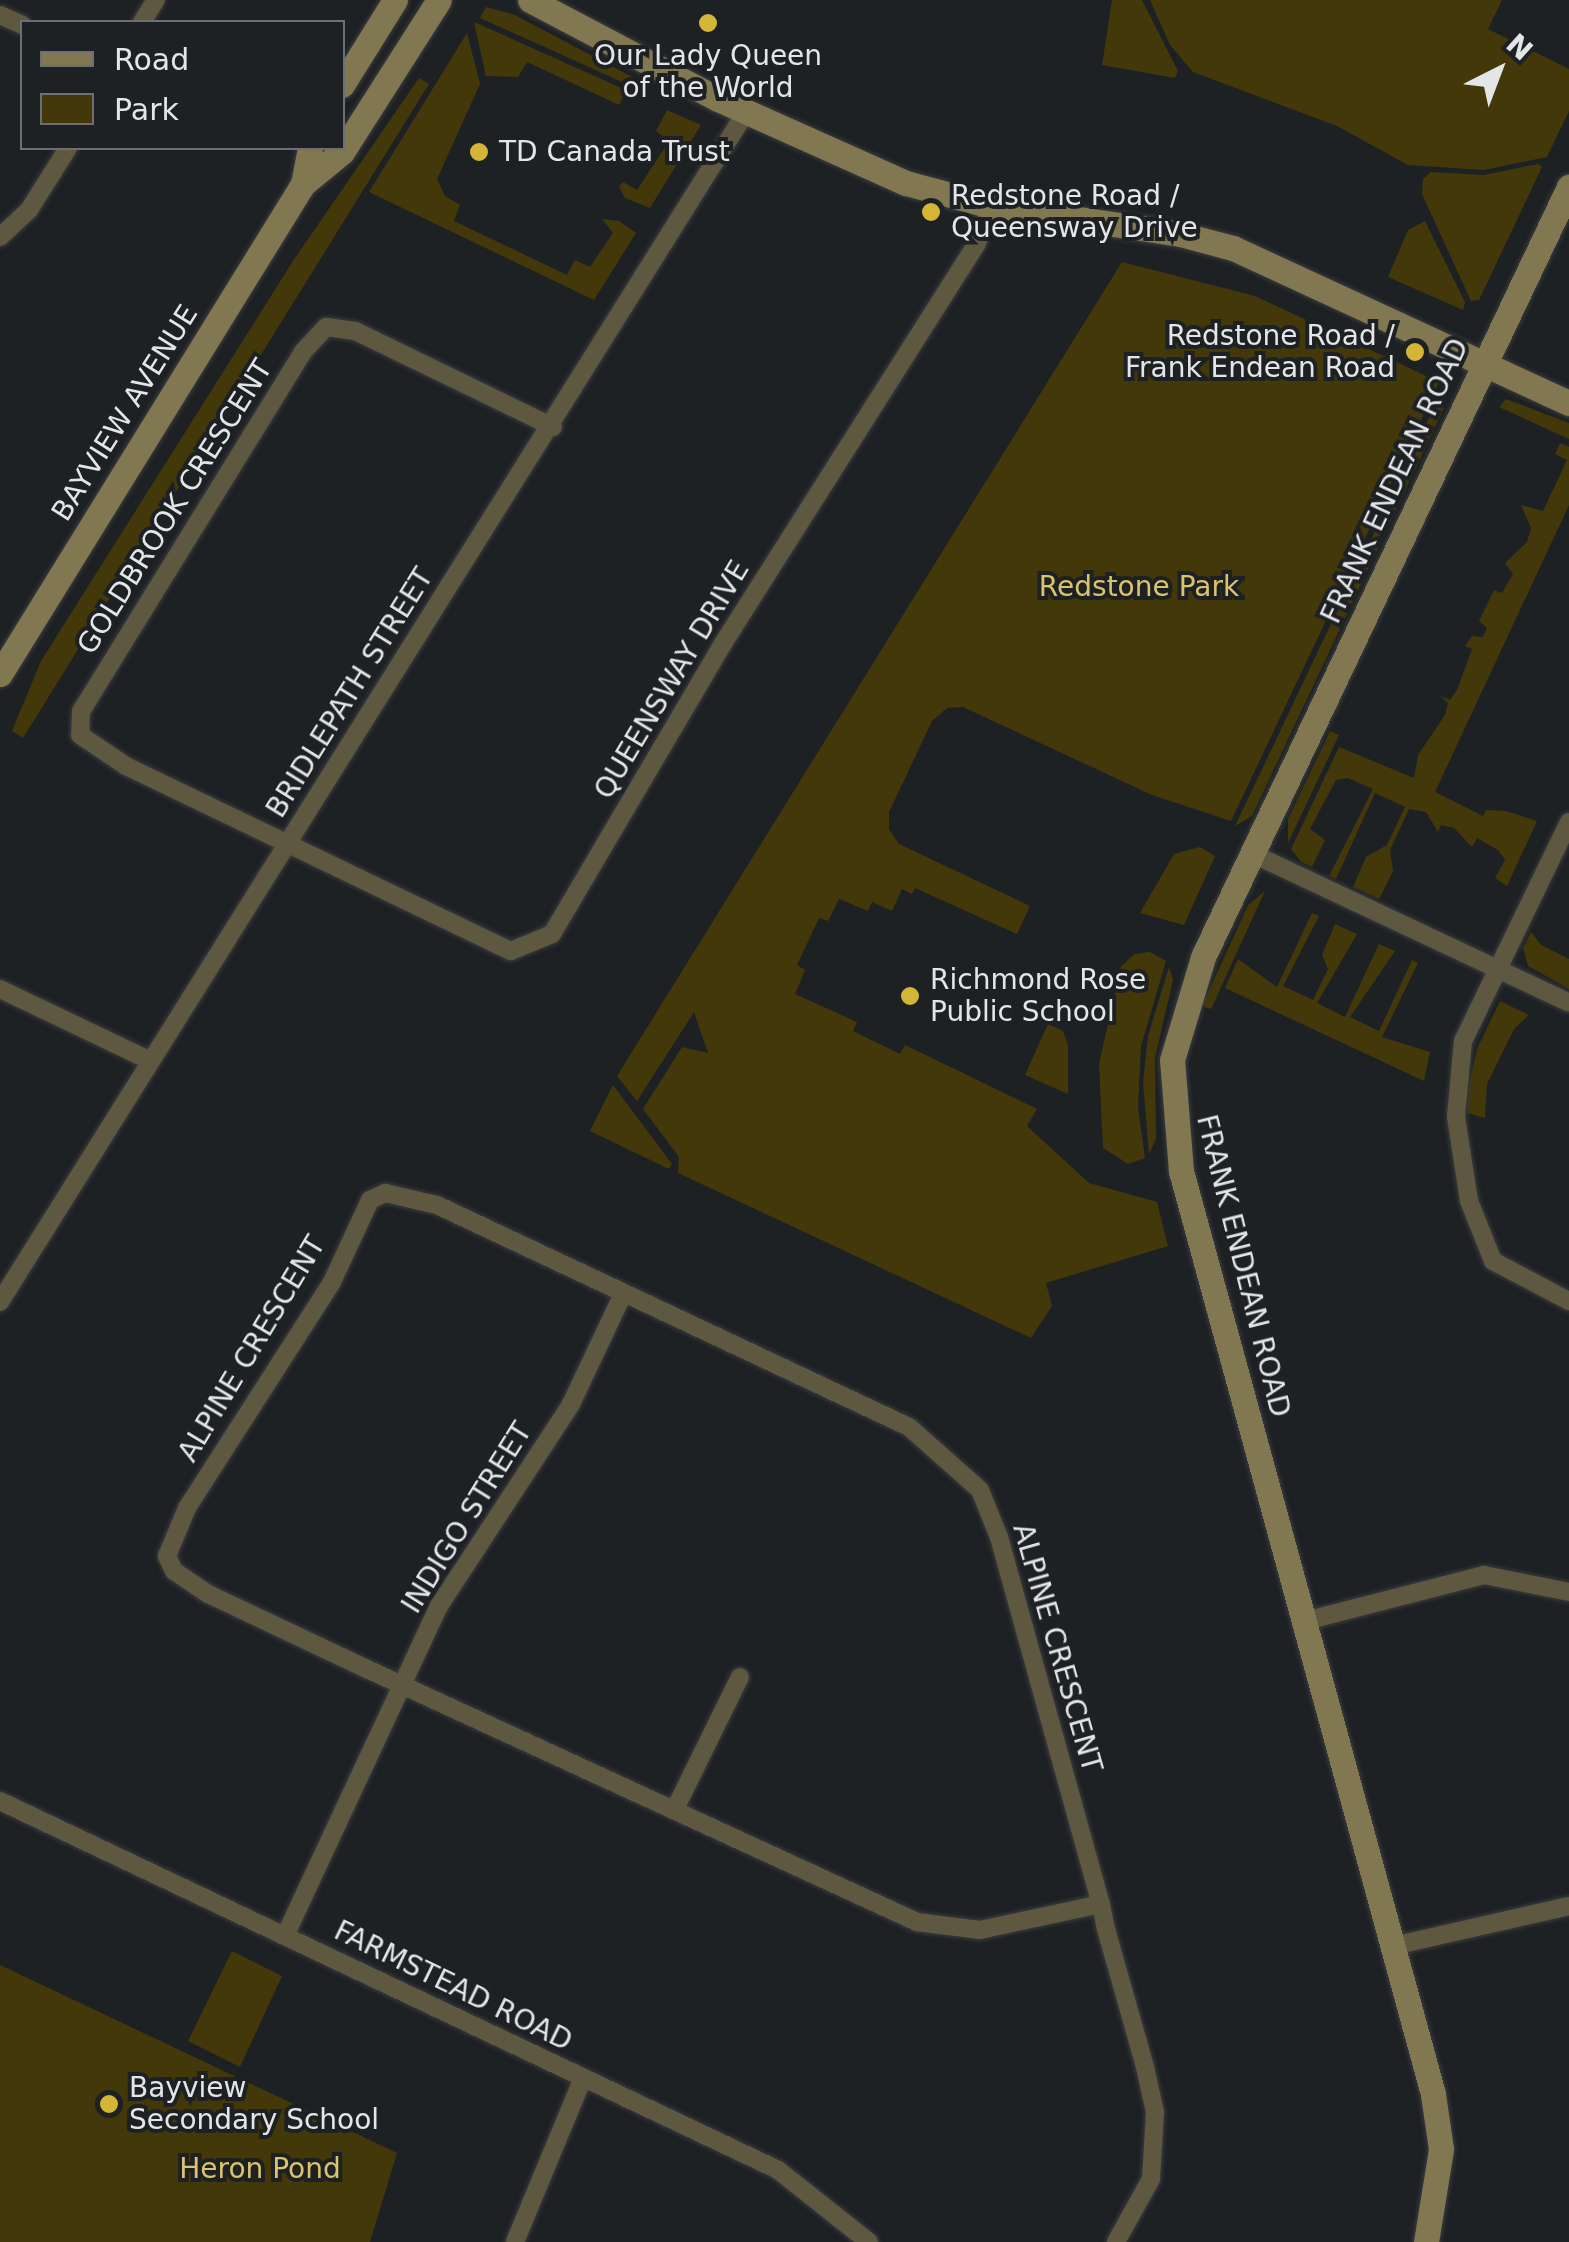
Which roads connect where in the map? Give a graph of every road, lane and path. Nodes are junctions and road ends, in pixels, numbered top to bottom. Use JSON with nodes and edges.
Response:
{"nodes":[{"id":1,"x":395,"y":0,"type":"edge"},
{"id":2,"x":439,"y":0,"type":"edge"},
{"id":3,"x":530,"y":0,"type":"edge"},
{"id":4,"x":345,"y":80,"type":"edge"},
{"id":5,"x":746,"y":112,"type":"junction"},
{"id":6,"x":345,"y":147,"type":"edge"},
{"id":7,"x":67,"y":150,"type":"edge"},
{"id":8,"x":310,"y":150,"type":"edge"},
{"id":9,"x":343,"y":150,"type":"edge"},
{"id":10,"x":302,"y":184,"type":"junction"},
{"id":11,"x":1569,"y":187,"type":"edge"},
{"id":12,"x":991,"y":206,"type":"junction"},
{"id":13,"x":0,"y":237,"type":"edge"},
{"id":14,"x":1484,"y":363,"type":"junction"},
{"id":15,"x":1569,"y":403,"type":"edge"},
{"id":16,"x":553,"y":426,"type":"junction"},
{"id":17,"x":2,"y":667,"type":"edge"},
{"id":18,"x":1569,"y":822,"type":"edge"},
{"id":19,"x":290,"y":840,"type":"junction"},
{"id":20,"x":1253,"y":854,"type":"junction"},
{"id":21,"x":1498,"y":969,"type":"junction"},
{"id":22,"x":0,"y":989,"type":"edge"},
{"id":23,"x":1569,"y":1002,"type":"edge"},
{"id":24,"x":148,"y":1060,"type":"junction"},
{"id":25,"x":622,"y":1294,"type":"junction"},
{"id":26,"x":1569,"y":1301,"type":"edge"},
{"id":27,"x":0,"y":1302,"type":"edge"},
{"id":28,"x":1569,"y":1592,"type":"edge"},
{"id":29,"x":1305,"y":1622,"type":"junction"},
{"id":30,"x":740,"y":1676,"type":"dead end"},
{"id":31,"x":402,"y":1685,"type":"junction"},
{"id":32,"x":0,"y":1801,"type":"edge"},
{"id":33,"x":675,"y":1809,"type":"junction"},
{"id":34,"x":1100,"y":1904,"type":"junction"},
{"id":35,"x":1569,"y":1906,"type":"edge"},
{"id":36,"x":286,"y":1936,"type":"junction"},
{"id":37,"x":1394,"y":1946,"type":"junction"},
{"id":38,"x":582,"y":2078,"type":"junction"},
{"id":39,"x":515,"y":2242,"type":"edge"},
{"id":40,"x":869,"y":2242,"type":"edge"},
{"id":41,"x":1116,"y":2242,"type":"edge"},
{"id":42,"x":1426,"y":2242,"type":"edge"}],
"edges":[{"from":1,"to":4,"type":"street"},
{"from":2,"to":6,"type":"street","name":"BAYVIEW AVENUE"},
{"from":3,"to":5,"type":"street"},
{"from":5,"to":12,"type":"street"},
{"from":5,"to":16,"type":"street","name":"BRIDLEPATH STREET"},
{"from":7,"to":13,"type":"street"},
{"from":8,"to":10,"type":"street","name":"BAYVIEW AVENUE"},
{"from":9,"to":10,"type":"street","name":"BAYVIEW AVENUE"},
{"from":10,"to":17,"type":"street","name":"BAYVIEW AVENUE"},
{"from":11,"to":14,"type":"street","name":"FRANK ENDEAN ROAD"},
{"from":12,"to":14,"type":"street"},
{"from":12,"to":19,"type":"street","name":"QUEENSWAY DRIVE"},
{"from":14,"to":15,"type":"street"},
{"from":14,"to":20,"type":"street","name":"FRANK ENDEAN ROAD"},
{"from":16,"to":19,"type":"street","name":"BRIDLEPATH STREET"},
{"from":16,"to":19,"type":"street","name":"GOLDBROOK CRESCENT"},
{"from":18,"to":21,"type":"street"},
{"from":19,"to":24,"type":"street","name":"BRIDLEPATH STREET"},
{"from":20,"to":21,"type":"street"},
{"from":20,"to":29,"type":"street","name":"FRANK ENDEAN ROAD"},
{"from":21,"to":23,"type":"street"},
{"from":21,"to":26,"type":"street"},
{"from":22,"to":24,"type":"street"},
{"from":24,"to":27,"type":"street","name":"BRIDLEPATH STREET"},
{"from":25,"to":31,"type":"street","name":"INDIGO STREET"},
{"from":25,"to":31,"type":"street","name":"ALPINE CRESCENT"},
{"from":25,"to":34,"type":"street","name":"ALPINE CRESCENT"},
{"from":28,"to":29,"type":"street"},
{"from":29,"to":37,"type":"street","name":"FRANK ENDEAN ROAD"},
{"from":30,"to":33,"type":"street"},
{"from":31,"to":33,"type":"street","name":"ALPINE CRESCENT"},
{"from":31,"to":36,"type":"street","name":"INDIGO STREET"},
{"from":32,"to":36,"type":"street","name":"FARMSTEAD ROAD"},
{"from":33,"to":34,"type":"street","name":"ALPINE CRESCENT"},
{"from":34,"to":41,"type":"street","name":"ALPINE CRESCENT"},
{"from":35,"to":37,"type":"street"},
{"from":36,"to":38,"type":"street","name":"FARMSTEAD ROAD"},
{"from":37,"to":42,"type":"street","name":"FRANK ENDEAN ROAD"},
{"from":38,"to":39,"type":"street"},
{"from":38,"to":40,"type":"street","name":"FARMSTEAD ROAD"}]}
